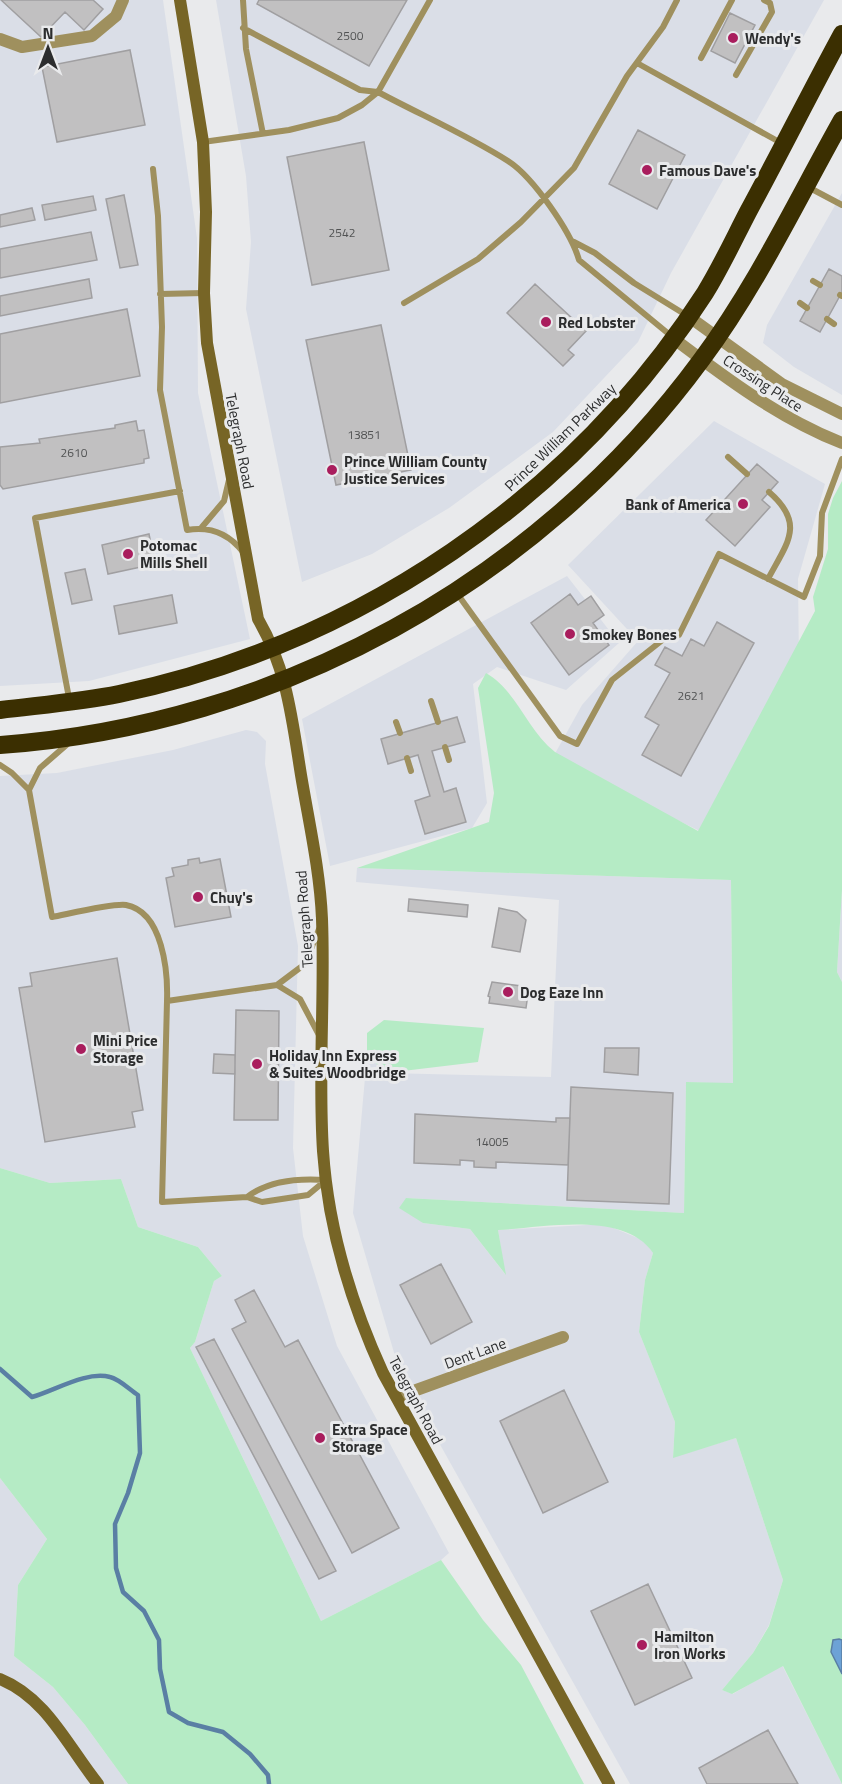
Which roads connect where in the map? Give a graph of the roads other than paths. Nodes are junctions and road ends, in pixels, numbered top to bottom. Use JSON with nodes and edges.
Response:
{"nodes":[{"id":1,"x":123,"y":0,"type":"edge"},
{"id":2,"x":180,"y":0,"type":"edge"},
{"id":3,"x":243,"y":0,"type":"edge"},
{"id":4,"x":430,"y":0,"type":"edge"},
{"id":5,"x":677,"y":0,"type":"edge"},
{"id":6,"x":732,"y":0,"type":"edge"},
{"id":7,"x":764,"y":0,"type":"edge"},
{"id":8,"x":243,"y":28,"type":"junction"},
{"id":9,"x":842,"y":34,"type":"edge"},
{"id":10,"x":0,"y":39,"type":"edge"},
{"id":11,"x":701,"y":58,"type":"dead end"},
{"id":12,"x":637,"y":63,"type":"junction"},
{"id":13,"x":736,"y":75,"type":"dead end"},
{"id":14,"x":378,"y":92,"type":"junction"},
{"id":15,"x":842,"y":120,"type":"edge"},
{"id":16,"x":263,"y":134,"type":"junction"},
{"id":17,"x":202,"y":142,"type":"junction"},
{"id":18,"x":783,"y":144,"type":"junction"},
{"id":19,"x":153,"y":169,"type":"dead end"},
{"id":20,"x":805,"y":185,"type":"junction"},
{"id":21,"x":543,"y":199,"type":"junction"},
{"id":22,"x":842,"y":205,"type":"edge"},
{"id":23,"x":574,"y":242,"type":"junction"},
{"id":24,"x":813,"y":281,"type":"dead end"},
{"id":25,"x":820,"y":285,"type":"dead end"},
{"id":26,"x":204,"y":292,"type":"junction"},
{"id":27,"x":160,"y":294,"type":"junction"},
{"id":28,"x":404,"y":303,"type":"dead end"},
{"id":29,"x":800,"y":303,"type":"dead end"},
{"id":30,"x":807,"y":308,"type":"dead end"},
{"id":31,"x":688,"y":316,"type":"junction"},
{"id":32,"x":827,"y":319,"type":"dead end"},
{"id":33,"x":834,"y":324,"type":"dead end"},
{"id":34,"x":673,"y":338,"type":"junction"},
{"id":35,"x":717,"y":338,"type":"junction"},
{"id":36,"x":702,"y":360,"type":"junction"},
{"id":37,"x":842,"y":414,"type":"edge"},
{"id":38,"x":842,"y":443,"type":"edge"},
{"id":39,"x":728,"y":457,"type":"dead end"},
{"id":40,"x":842,"y":459,"type":"edge"},
{"id":41,"x":230,"y":470,"type":"junction"},
{"id":42,"x":747,"y":474,"type":"dead end"},
{"id":43,"x":180,"y":491,"type":"junction"},
{"id":44,"x":769,"y":492,"type":"dead end"},
{"id":45,"x":202,"y":527,"type":"junction"},
{"id":46,"x":246,"y":555,"type":"junction"},
{"id":47,"x":768,"y":579,"type":"junction"},
{"id":48,"x":456,"y":592,"type":"junction"},
{"id":49,"x":274,"y":648,"type":"junction"},
{"id":50,"x":284,"y":681,"type":"junction"},
{"id":51,"x":431,"y":701,"type":"dead end"},
{"id":52,"x":70,"y":702,"type":"junction"},
{"id":53,"x":0,"y":710,"type":"edge"},
{"id":54,"x":396,"y":722,"type":"dead end"},
{"id":55,"x":438,"y":722,"type":"dead end"},
{"id":56,"x":400,"y":733,"type":"dead end"},
{"id":57,"x":76,"y":737,"type":"junction"},
{"id":58,"x":0,"y":745,"type":"edge"},
{"id":59,"x":445,"y":747,"type":"dead end"},
{"id":60,"x":407,"y":758,"type":"dead end"},
{"id":61,"x":449,"y":760,"type":"dead end"},
{"id":62,"x":0,"y":765,"type":"edge"},
{"id":63,"x":411,"y":771,"type":"dead end"},
{"id":64,"x":29,"y":790,"type":"junction"},
{"id":65,"x":322,"y":923,"type":"junction"},
{"id":66,"x":277,"y":985,"type":"junction"},
{"id":67,"x":167,"y":1002,"type":"junction"},
{"id":68,"x":322,"y":1041,"type":"junction"},
{"id":69,"x":327,"y":1180,"type":"junction"},
{"id":70,"x":247,"y":1197,"type":"junction"},
{"id":71,"x":563,"y":1337,"type":"dead end"},
{"id":72,"x":397,"y":1398,"type":"junction"},
{"id":73,"x":0,"y":1679,"type":"edge"},
{"id":74,"x":98,"y":1784,"type":"edge"},
{"id":75,"x":609,"y":1784,"type":"edge"}],
"edges":[{"from":1,"to":10,"type":"street"},
{"from":2,"to":17,"type":"main road","name":"Telegraph Road"},
{"from":3,"to":8,"type":"lane"},
{"from":4,"to":14,"type":"lane"},
{"from":5,"to":12,"type":"lane"},
{"from":6,"to":11,"type":"lane"},
{"from":7,"to":13,"type":"lane"},
{"from":8,"to":14,"type":"lane"},
{"from":8,"to":16,"type":"lane"},
{"from":9,"to":18,"type":"highway","name":"Prince William Parkway"},
{"from":12,"to":18,"type":"lane"},
{"from":12,"to":21,"type":"lane"},
{"from":14,"to":16,"type":"lane"},
{"from":14,"to":21,"type":"lane"},
{"from":15,"to":20,"type":"highway"},
{"from":16,"to":17,"type":"lane"},
{"from":17,"to":26,"type":"main road","name":"Telegraph Road"},
{"from":18,"to":31,"type":"highway","name":"Prince William Parkway"},
{"from":19,"to":27,"type":"lane"},
{"from":20,"to":22,"type":"lane"},
{"from":20,"to":35,"type":"highway"},
{"from":21,"to":23,"type":"lane"},
{"from":21,"to":28,"type":"lane"},
{"from":23,"to":31,"type":"lane"},
{"from":23,"to":34,"type":"lane"},
{"from":24,"to":25,"type":"lane"},
{"from":26,"to":27,"type":"lane"},
{"from":26,"to":41,"type":"main road","name":"Telegraph Road"},
{"from":27,"to":43,"type":"lane"},
{"from":29,"to":30,"type":"lane"},
{"from":31,"to":34,"type":"highway","name":"Prince William Parkway"},
{"from":31,"to":35,"type":"street","name":"Crossing Place"},
{"from":32,"to":33,"type":"lane"},
{"from":34,"to":36,"type":"street","name":"Crossing Place"},
{"from":34,"to":49,"type":"highway","name":"Prince William Parkway"},
{"from":35,"to":36,"type":"highway"},
{"from":35,"to":37,"type":"street","name":"Crossing Place"},
{"from":36,"to":38,"type":"street","name":"Crossing Place"},
{"from":36,"to":48,"type":"highway"},
{"from":39,"to":42,"type":"lane"},
{"from":40,"to":47,"type":"lane"},
{"from":41,"to":45,"type":"lane"},
{"from":41,"to":46,"type":"main road","name":"Telegraph Road"},
{"from":43,"to":45,"type":"lane"},
{"from":43,"to":52,"type":"lane"},
{"from":44,"to":47,"type":"lane"},
{"from":45,"to":46,"type":"lane"},
{"from":46,"to":49,"type":"main road","name":"Telegraph Road"},
{"from":47,"to":48,"type":"lane"},
{"from":48,"to":50,"type":"highway"},
{"from":49,"to":50,"type":"main road","name":"Telegraph Road"},
{"from":49,"to":52,"type":"highway","name":"Prince William Parkway"},
{"from":50,"to":57,"type":"highway"},
{"from":50,"to":65,"type":"main road","name":"Telegraph Road"},
{"from":51,"to":55,"type":"lane"},
{"from":52,"to":53,"type":"highway","name":"Prince William Parkway"},
{"from":54,"to":56,"type":"lane"},
{"from":57,"to":58,"type":"highway"},
{"from":57,"to":64,"type":"lane"},
{"from":59,"to":61,"type":"lane"},
{"from":60,"to":63,"type":"lane"},
{"from":62,"to":64,"type":"lane"},
{"from":64,"to":67,"type":"lane"},
{"from":65,"to":66,"type":"lane"},
{"from":65,"to":68,"type":"main road","name":"Telegraph Road"},
{"from":66,"to":67,"type":"lane"},
{"from":66,"to":68,"type":"lane"},
{"from":67,"to":70,"type":"lane"},
{"from":68,"to":69,"type":"main road","name":"Telegraph Road"},
{"from":69,"to":70,"type":"lane"},
{"from":69,"to":70,"type":"lane"},
{"from":69,"to":72,"type":"main road","name":"Telegraph Road"},
{"from":71,"to":72,"type":"street","name":"Dent Lane"},
{"from":72,"to":75,"type":"main road","name":"Telegraph Road"},
{"from":73,"to":74,"type":"main road"}]}
